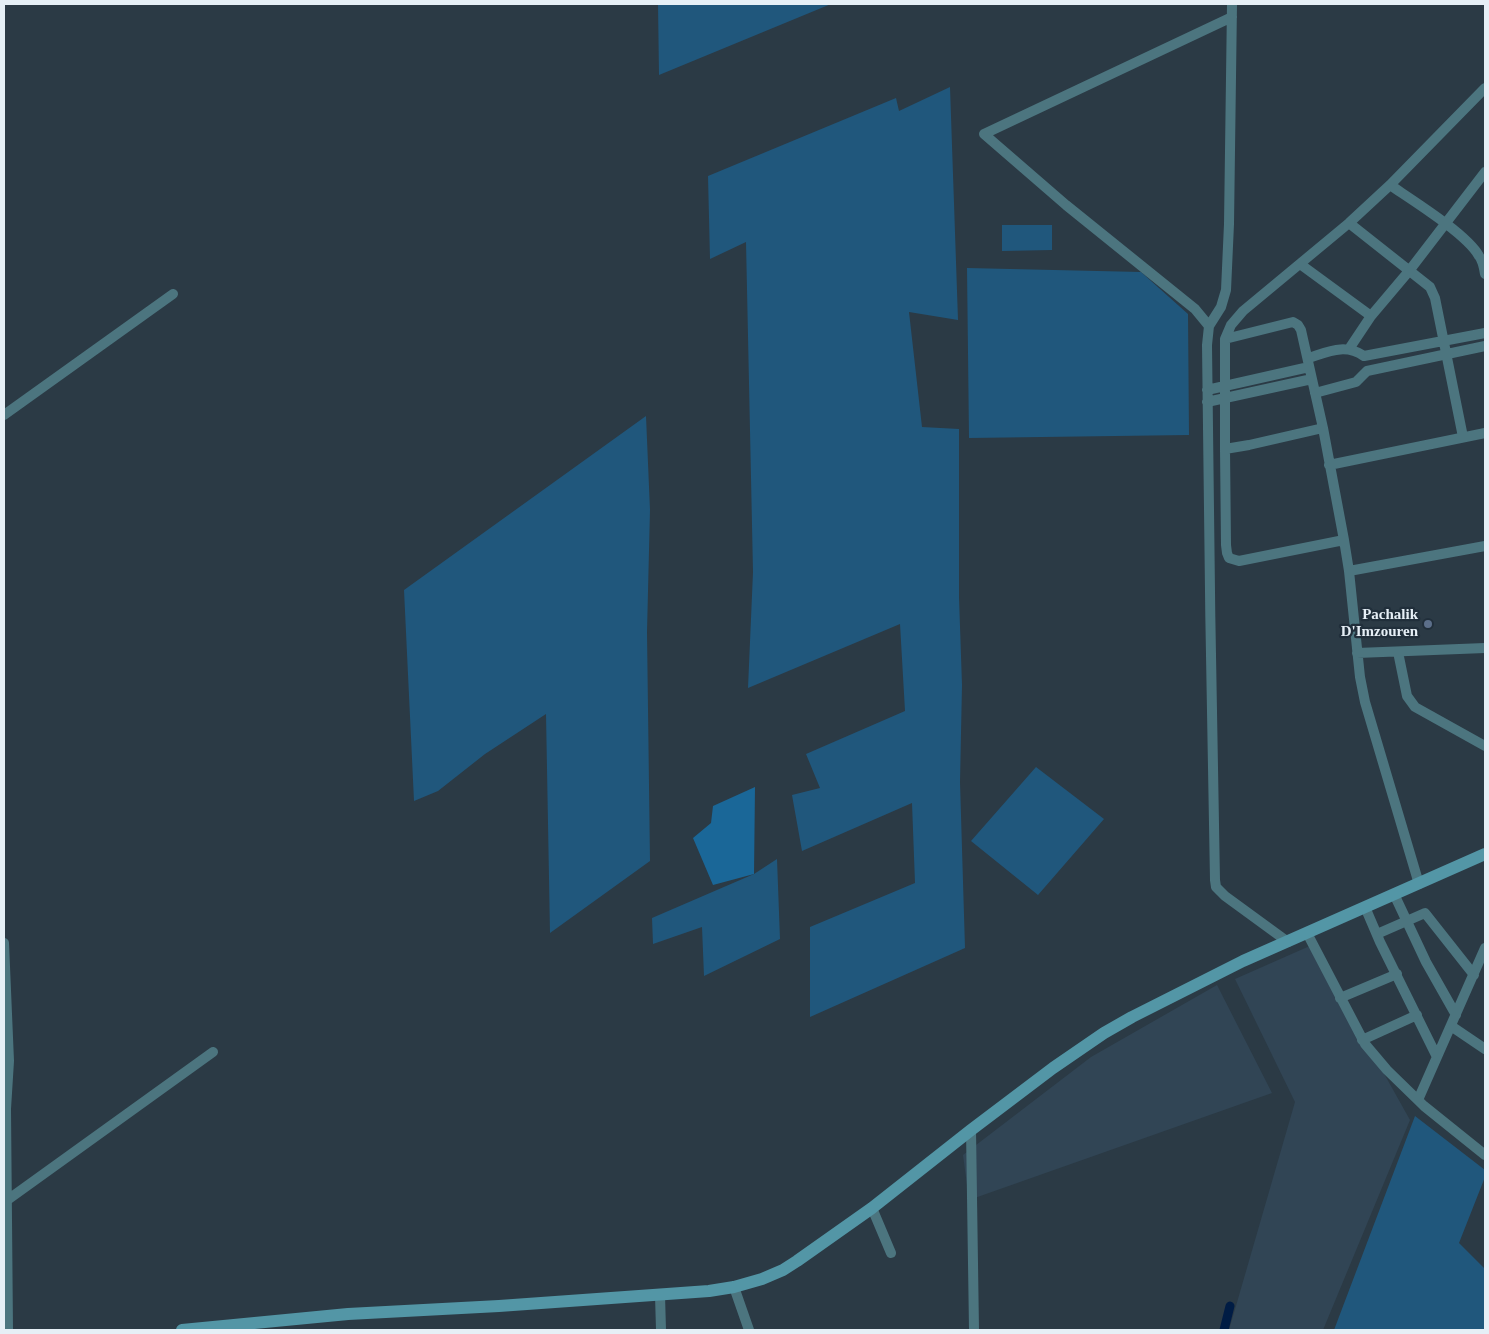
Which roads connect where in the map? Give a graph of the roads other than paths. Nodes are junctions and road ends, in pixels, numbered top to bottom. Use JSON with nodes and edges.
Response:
{"nodes":[{"id":1,"x":1232,"y":4,"type":"edge"},
{"id":2,"x":1232,"y":18,"type":"junction"},
{"id":3,"x":1485,"y":88,"type":"edge"},
{"id":4,"x":1485,"y":172,"type":"edge"},
{"id":5,"x":1390,"y":185,"type":"junction"},
{"id":6,"x":1445,"y":223,"type":"junction"},
{"id":7,"x":1349,"y":224,"type":"junction"},
{"id":8,"x":1300,"y":264,"type":"junction"},
{"id":9,"x":1409,"y":271,"type":"junction"},
{"id":10,"x":1485,"y":274,"type":"edge"},
{"id":11,"x":173,"y":294,"type":"dead end"},
{"id":12,"x":1371,"y":316,"type":"junction"},
{"id":13,"x":1209,"y":326,"type":"junction"},
{"id":14,"x":1485,"y":333,"type":"edge"},
{"id":15,"x":1225,"y":339,"type":"junction"},
{"id":16,"x":1443,"y":342,"type":"junction"},
{"id":17,"x":1485,"y":346,"type":"edge"},
{"id":18,"x":1350,"y":348,"type":"junction"},
{"id":19,"x":1447,"y":355,"type":"junction"},
{"id":20,"x":1364,"y":356,"type":"junction"},
{"id":21,"x":1308,"y":363,"type":"junction"},
{"id":22,"x":1367,"y":371,"type":"junction"},
{"id":23,"x":1312,"y":379,"type":"junction"},
{"id":24,"x":1224,"y":387,"type":"junction"},
{"id":25,"x":1207,"y":390,"type":"junction"},
{"id":26,"x":1316,"y":393,"type":"junction"},
{"id":27,"x":1224,"y":398,"type":"junction"},
{"id":28,"x":1207,"y":402,"type":"junction"},
{"id":29,"x":4,"y":415,"type":"edge"},
{"id":30,"x":1323,"y":428,"type":"junction"},
{"id":31,"x":1485,"y":432,"type":"edge"},
{"id":32,"x":1463,"y":437,"type":"junction"},
{"id":33,"x":1226,"y":449,"type":"junction"},
{"id":34,"x":1329,"y":465,"type":"junction"},
{"id":35,"x":1344,"y":540,"type":"junction"},
{"id":36,"x":1485,"y":546,"type":"edge"},
{"id":37,"x":1349,"y":571,"type":"junction"},
{"id":38,"x":1485,"y":648,"type":"edge"},
{"id":39,"x":1398,"y":652,"type":"junction"},
{"id":40,"x":1357,"y":653,"type":"junction"},
{"id":41,"x":1485,"y":746,"type":"edge"},
{"id":42,"x":1485,"y":854,"type":"edge"},
{"id":43,"x":1419,"y":884,"type":"junction"},
{"id":44,"x":1394,"y":894,"type":"junction"},
{"id":45,"x":1365,"y":907,"type":"junction"},
{"id":46,"x":1406,"y":921,"type":"junction"},
{"id":47,"x":1307,"y":933,"type":"junction"},
{"id":48,"x":1377,"y":934,"type":"junction"},
{"id":49,"x":1288,"y":942,"type":"junction"},
{"id":50,"x":4,"y":943,"type":"edge"},
{"id":51,"x":1485,"y":948,"type":"edge"},
{"id":52,"x":1397,"y":974,"type":"junction"},
{"id":53,"x":1474,"y":975,"type":"junction"},
{"id":54,"x":1340,"y":998,"type":"junction"},
{"id":55,"x":1417,"y":1015,"type":"junction"},
{"id":56,"x":1456,"y":1015,"type":"junction"},
{"id":57,"x":1451,"y":1026,"type":"junction"},
{"id":58,"x":1362,"y":1040,"type":"junction"},
{"id":59,"x":1485,"y":1049,"type":"edge"},
{"id":60,"x":213,"y":1052,"type":"dead end"},
{"id":61,"x":1437,"y":1057,"type":"junction"},
{"id":62,"x":1418,"y":1100,"type":"junction"},
{"id":63,"x":971,"y":1130,"type":"junction"},
{"id":64,"x":1485,"y":1155,"type":"edge"},
{"id":65,"x":6,"y":1201,"type":"junction"},
{"id":66,"x":872,"y":1208,"type":"junction"},
{"id":67,"x":891,"y":1253,"type":"dead end"},
{"id":68,"x":734,"y":1287,"type":"junction"},
{"id":69,"x":660,"y":1295,"type":"junction"},
{"id":70,"x":8,"y":1330,"type":"edge"},
{"id":71,"x":182,"y":1330,"type":"edge"},
{"id":72,"x":661,"y":1330,"type":"edge"},
{"id":73,"x":750,"y":1330,"type":"edge"},
{"id":74,"x":974,"y":1330,"type":"edge"}],
"edges":[{"from":1,"to":2,"type":"street"},
{"from":2,"to":13,"type":"street"},
{"from":2,"to":13,"type":"street"},
{"from":3,"to":5,"type":"street"},
{"from":4,"to":6,"type":"street"},
{"from":5,"to":6,"type":"street"},
{"from":5,"to":7,"type":"street"},
{"from":6,"to":9,"type":"street"},
{"from":6,"to":10,"type":"street"},
{"from":7,"to":8,"type":"street"},
{"from":7,"to":9,"type":"street"},
{"from":8,"to":12,"type":"street"},
{"from":8,"to":15,"type":"street"},
{"from":9,"to":12,"type":"street"},
{"from":9,"to":16,"type":"street"},
{"from":11,"to":29,"type":"street"},
{"from":12,"to":18,"type":"street"},
{"from":13,"to":25,"type":"street"},
{"from":14,"to":16,"type":"street"},
{"from":15,"to":21,"type":"street"},
{"from":15,"to":24,"type":"street"},
{"from":16,"to":19,"type":"street"},
{"from":16,"to":20,"type":"street"},
{"from":17,"to":19,"type":"street"},
{"from":18,"to":20,"type":"street"},
{"from":18,"to":21,"type":"street"},
{"from":19,"to":22,"type":"street"},
{"from":19,"to":32,"type":"street"},
{"from":20,"to":22,"type":"street"},
{"from":21,"to":23,"type":"street"},
{"from":21,"to":24,"type":"street"},
{"from":22,"to":26,"type":"street"},
{"from":23,"to":26,"type":"street"},
{"from":23,"to":27,"type":"street"},
{"from":24,"to":25,"type":"street"},
{"from":24,"to":27,"type":"street"},
{"from":25,"to":28,"type":"street"},
{"from":26,"to":30,"type":"street"},
{"from":27,"to":28,"type":"street"},
{"from":27,"to":33,"type":"street"},
{"from":28,"to":49,"type":"street"},
{"from":30,"to":33,"type":"street"},
{"from":30,"to":34,"type":"street"},
{"from":31,"to":32,"type":"street"},
{"from":32,"to":34,"type":"street"},
{"from":33,"to":35,"type":"street"},
{"from":34,"to":35,"type":"street"},
{"from":35,"to":37,"type":"street"},
{"from":36,"to":37,"type":"street"},
{"from":37,"to":40,"type":"street"},
{"from":38,"to":39,"type":"street"},
{"from":39,"to":40,"type":"street"},
{"from":39,"to":41,"type":"street"},
{"from":40,"to":43,"type":"street"},
{"from":42,"to":43,"type":"main road"},
{"from":43,"to":44,"type":"main road"},
{"from":44,"to":45,"type":"main road"},
{"from":44,"to":46,"type":"street"},
{"from":45,"to":47,"type":"main road"},
{"from":45,"to":48,"type":"street"},
{"from":46,"to":48,"type":"street"},
{"from":46,"to":53,"type":"street"},
{"from":46,"to":56,"type":"street"},
{"from":47,"to":49,"type":"main road"},
{"from":47,"to":54,"type":"street"},
{"from":48,"to":52,"type":"street"},
{"from":49,"to":63,"type":"main road"},
{"from":50,"to":65,"type":"street"},
{"from":51,"to":53,"type":"street"},
{"from":52,"to":54,"type":"street"},
{"from":52,"to":55,"type":"street"},
{"from":53,"to":56,"type":"street"},
{"from":54,"to":58,"type":"street"},
{"from":55,"to":58,"type":"street"},
{"from":55,"to":61,"type":"street"},
{"from":56,"to":57,"type":"street"},
{"from":57,"to":59,"type":"street"},
{"from":57,"to":61,"type":"street"},
{"from":58,"to":62,"type":"street"},
{"from":60,"to":65,"type":"street"},
{"from":61,"to":62,"type":"street"},
{"from":62,"to":64,"type":"street"},
{"from":63,"to":66,"type":"main road"},
{"from":63,"to":74,"type":"street"},
{"from":65,"to":70,"type":"street"},
{"from":66,"to":67,"type":"street"},
{"from":66,"to":68,"type":"main road"},
{"from":68,"to":69,"type":"main road"},
{"from":68,"to":73,"type":"street"},
{"from":69,"to":71,"type":"main road"},
{"from":69,"to":72,"type":"street"}]}
